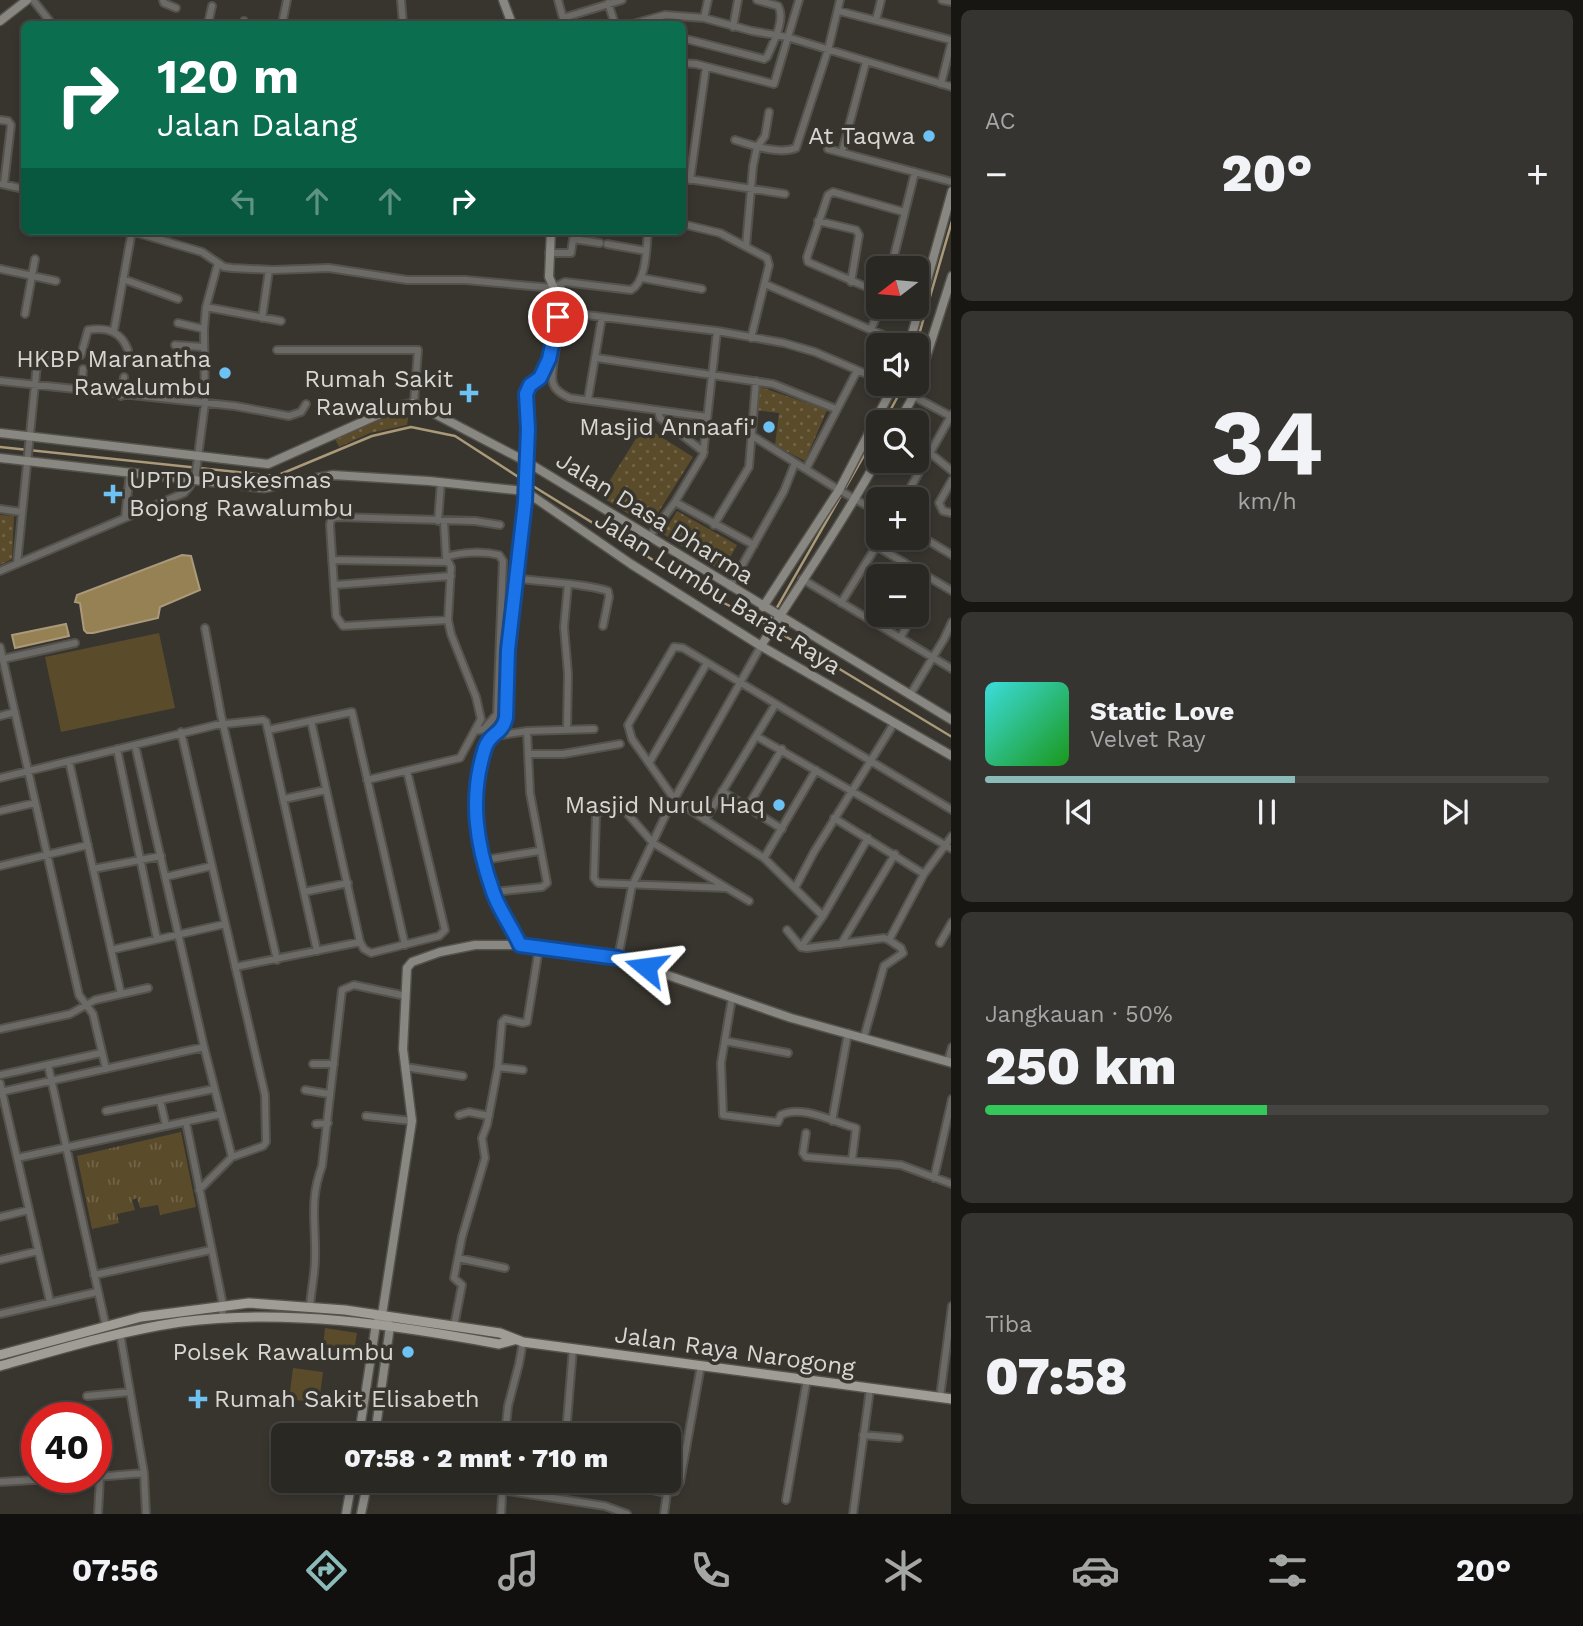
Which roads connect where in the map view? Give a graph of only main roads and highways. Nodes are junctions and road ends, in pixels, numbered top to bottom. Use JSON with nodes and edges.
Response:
{"nodes":[{"id":1,"x":379,"y":1320,"type":"junction"},
{"id":2,"x":422,"y":1326,"type":"junction"},
{"id":3,"x":519,"y":1341,"type":"junction"},
{"id":4,"x":0,"y":1354,"type":"edge"},
{"id":5,"x":0,"y":1366,"type":"edge"},
{"id":6,"x":951,"y":1399,"type":"edge"}],
"edges":[{"from":1,"to":2,"type":"main road"},
{"from":1,"to":2,"type":"main road"},
{"from":1,"to":4,"type":"main road"},
{"from":1,"to":5,"type":"main road"},
{"from":2,"to":3,"type":"main road","name":"Jalan Raya Narogong"},
{"from":2,"to":3,"type":"main road","name":"Jalan Raya Narogong"},
{"from":3,"to":6,"type":"main road","name":"Jalan Raya Narogong"}]}
